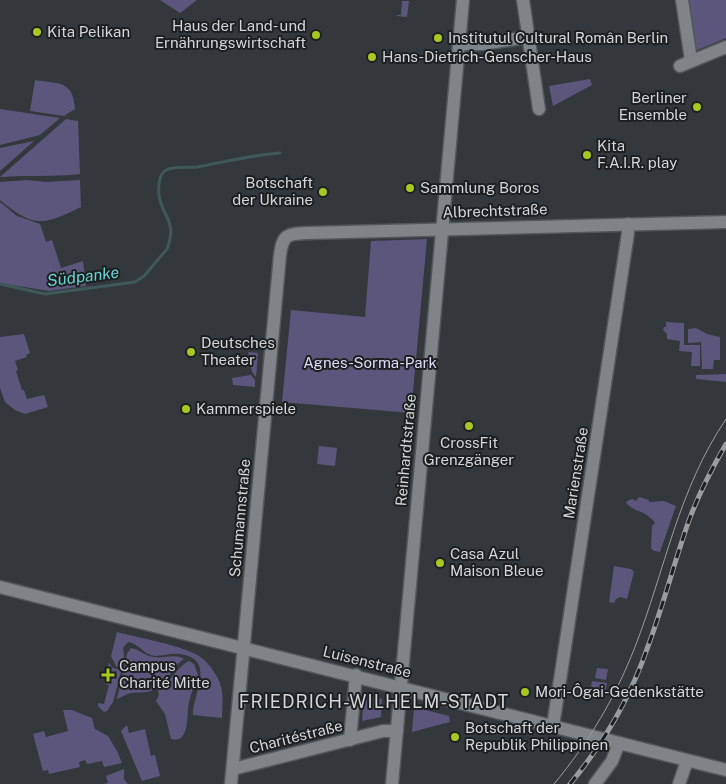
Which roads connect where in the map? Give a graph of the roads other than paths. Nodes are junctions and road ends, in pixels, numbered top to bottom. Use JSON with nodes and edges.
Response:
{"nodes":[{"id":1,"x":463,"y":0,"type":"edge"},
{"id":2,"x":523,"y":0,"type":"edge"},
{"id":3,"x":682,"y":0,"type":"edge"},
{"id":4,"x":528,"y":37,"type":"junction"},
{"id":5,"x":460,"y":44,"type":"junction"},
{"id":6,"x":726,"y":47,"type":"edge"},
{"id":7,"x":539,"y":109,"type":"dead end"},
{"id":8,"x":726,"y":222,"type":"edge"},
{"id":9,"x":628,"y":224,"type":"junction"},
{"id":10,"x":442,"y":229,"type":"junction"},
{"id":11,"x":280,"y":255,"type":"joint"},
{"id":12,"x":0,"y":587,"type":"edge"},
{"id":13,"x":245,"y":648,"type":"junction"},
{"id":14,"x":356,"y":675,"type":"junction"},
{"id":15,"x":401,"y":687,"type":"junction"},
{"id":16,"x":553,"y":726,"type":"junction"},
{"id":17,"x":396,"y":731,"type":"junction"},
{"id":18,"x":350,"y":740,"type":"junction"},
{"id":19,"x":619,"y":743,"type":"junction"},
{"id":20,"x":687,"y":761,"type":"junction"},
{"id":21,"x":233,"y":769,"type":"junction"},
{"id":22,"x":726,"y":770,"type":"edge"},
{"id":23,"x":231,"y":784,"type":"edge"},
{"id":24,"x":392,"y":784,"type":"edge"},
{"id":25,"x":595,"y":784,"type":"edge"},
{"id":26,"x":679,"y":784,"type":"edge"}],
"edges":[{"from":1,"to":5,"type":"street","name":"Reinhardtstraße"},
{"from":2,"to":4,"type":"street"},
{"from":3,"to":6,"type":"street"},
{"from":4,"to":5,"type":"street"},
{"from":4,"to":7,"type":"street"},
{"from":5,"to":10,"type":"street","name":"Reinhardtstraße"},
{"from":8,"to":9,"type":"street","name":"Albrechtstraße"},
{"from":9,"to":10,"type":"street","name":"Albrechtstraße"},
{"from":9,"to":16,"type":"street","name":"Marienstraße"},
{"from":10,"to":11,"type":"street","name":"Albrechtstraße"},
{"from":10,"to":15,"type":"street","name":"Reinhardtstraße"},
{"from":11,"to":13,"type":"street","name":"Schumannstraße"},
{"from":12,"to":13,"type":"street","name":"Luisenstraße"},
{"from":13,"to":14,"type":"street","name":"Luisenstraße"},
{"from":13,"to":21,"type":"street","name":"Schumannstraße"},
{"from":14,"to":15,"type":"street","name":"Luisenstraße"},
{"from":14,"to":18,"type":"street"},
{"from":15,"to":16,"type":"street","name":"Luisenstraße"},
{"from":15,"to":17,"type":"street","name":"Reinhardtstraße"},
{"from":16,"to":19,"type":"street","name":"Luisenstraße"},
{"from":17,"to":18,"type":"street","name":"Charitéstraße"},
{"from":17,"to":24,"type":"street","name":"Reinhardtstraße"},
{"from":18,"to":21,"type":"street","name":"Charitéstraße"},
{"from":19,"to":20,"type":"street","name":"Luisenstraße"},
{"from":19,"to":25,"type":"street"},
{"from":20,"to":22,"type":"street","name":"Luisenstraße"},
{"from":20,"to":26,"type":"street"},
{"from":21,"to":23,"type":"street","name":"Schumannstraße"}]}
